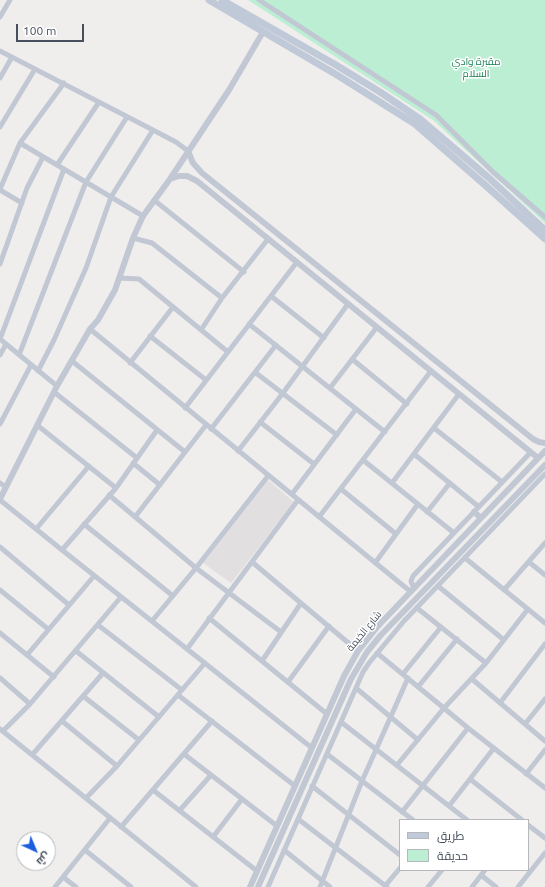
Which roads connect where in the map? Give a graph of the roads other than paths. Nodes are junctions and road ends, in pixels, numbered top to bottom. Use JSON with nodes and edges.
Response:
{"nodes":[{"id":1,"x":10,"y":0,"type":"edge"},
{"id":2,"x":209,"y":0,"type":"edge"},
{"id":3,"x":222,"y":0,"type":"edge"},
{"id":4,"x":259,"y":0,"type":"edge"},
{"id":5,"x":0,"y":17,"type":"edge"},
{"id":6,"x":263,"y":32,"type":"junction"},
{"id":7,"x":0,"y":51,"type":"edge"},
{"id":8,"x":12,"y":57,"type":"junction"},
{"id":9,"x":35,"y":69,"type":"junction"},
{"id":10,"x":0,"y":78,"type":"edge"},
{"id":11,"x":64,"y":83,"type":"junction"},
{"id":12,"x":99,"y":102,"type":"junction"},
{"id":13,"x":127,"y":117,"type":"junction"},
{"id":14,"x":0,"y":127,"type":"edge"},
{"id":15,"x":153,"y":130,"type":"junction"},
{"id":16,"x":20,"y":143,"type":"junction"},
{"id":17,"x":188,"y":151,"type":"junction"},
{"id":18,"x":43,"y":157,"type":"junction"},
{"id":19,"x":57,"y":165,"type":"junction"},
{"id":20,"x":64,"y":169,"type":"junction"},
{"id":21,"x":202,"y":173,"type":"junction"},
{"id":22,"x":170,"y":179,"type":"junction"},
{"id":23,"x":197,"y":181,"type":"junction"},
{"id":24,"x":86,"y":182,"type":"junction"},
{"id":25,"x":0,"y":189,"type":"edge"},
{"id":26,"x":111,"y":197,"type":"junction"},
{"id":27,"x":154,"y":200,"type":"junction"},
{"id":28,"x":22,"y":203,"type":"junction"},
{"id":29,"x":143,"y":216,"type":"junction"},
{"id":30,"x":545,"y":216,"type":"edge"},
{"id":31,"x":545,"y":230,"type":"edge"},
{"id":32,"x":133,"y":238,"type":"junction"},
{"id":33,"x":268,"y":239,"type":"junction"},
{"id":34,"x":545,"y":240,"type":"edge"},
{"id":35,"x":297,"y":262,"type":"junction"},
{"id":36,"x":0,"y":264,"type":"edge"},
{"id":37,"x":244,"y":272,"type":"junction"},
{"id":38,"x":119,"y":278,"type":"junction"},
{"id":39,"x":271,"y":296,"type":"junction"},
{"id":40,"x":356,"y":296,"type":"junction"},
{"id":41,"x":222,"y":298,"type":"junction"},
{"id":42,"x":349,"y":304,"type":"junction"},
{"id":43,"x":173,"y":307,"type":"junction"},
{"id":44,"x":379,"y":315,"type":"junction"},
{"id":45,"x":371,"y":322,"type":"junction"},
{"id":46,"x":250,"y":324,"type":"junction"},
{"id":47,"x":377,"y":326,"type":"junction"},
{"id":48,"x":90,"y":329,"type":"junction"},
{"id":49,"x":201,"y":330,"type":"junction"},
{"id":50,"x":150,"y":336,"type":"junction"},
{"id":51,"x":324,"y":338,"type":"junction"},
{"id":52,"x":0,"y":339,"type":"edge"},
{"id":53,"x":6,"y":344,"type":"junction"},
{"id":54,"x":276,"y":345,"type":"junction"},
{"id":55,"x":228,"y":352,"type":"junction"},
{"id":56,"x":0,"y":355,"type":"edge"},
{"id":57,"x":19,"y":355,"type":"junction"},
{"id":58,"x":352,"y":359,"type":"junction"},
{"id":59,"x":72,"y":361,"type":"junction"},
{"id":60,"x":130,"y":363,"type":"junction"},
{"id":61,"x":31,"y":365,"type":"junction"},
{"id":62,"x":302,"y":366,"type":"junction"},
{"id":63,"x":38,"y":371,"type":"junction"},
{"id":64,"x":431,"y":371,"type":"junction"},
{"id":65,"x":256,"y":373,"type":"junction"},
{"id":66,"x":206,"y":380,"type":"junction"},
{"id":67,"x":330,"y":388,"type":"junction"},
{"id":68,"x":56,"y":389,"type":"junction"},
{"id":69,"x":283,"y":393,"type":"junction"},
{"id":70,"x":459,"y":394,"type":"junction"},
{"id":71,"x":407,"y":404,"type":"junction"},
{"id":72,"x":185,"y":408,"type":"junction"},
{"id":73,"x":356,"y":410,"type":"junction"},
{"id":74,"x":260,"y":422,"type":"junction"},
{"id":75,"x":0,"y":424,"type":"edge"},
{"id":76,"x":37,"y":425,"type":"junction"},
{"id":77,"x":206,"y":425,"type":"junction"},
{"id":78,"x":434,"y":428,"type":"junction"},
{"id":79,"x":211,"y":429,"type":"junction"},
{"id":80,"x":157,"y":430,"type":"junction"},
{"id":81,"x":385,"y":432,"type":"junction"},
{"id":82,"x":527,"y":434,"type":"junction"},
{"id":83,"x":337,"y":435,"type":"junction"},
{"id":84,"x":520,"y":443,"type":"junction"},
{"id":85,"x":545,"y":443,"type":"edge"},
{"id":86,"x":545,"y":450,"type":"edge"},
{"id":87,"x":238,"y":451,"type":"junction"},
{"id":88,"x":185,"y":452,"type":"junction"},
{"id":89,"x":531,"y":452,"type":"junction"},
{"id":90,"x":414,"y":454,"type":"junction"},
{"id":91,"x":137,"y":458,"type":"junction"},
{"id":92,"x":538,"y":458,"type":"junction"},
{"id":93,"x":363,"y":460,"type":"junction"},
{"id":94,"x":133,"y":463,"type":"junction"},
{"id":95,"x":314,"y":464,"type":"junction"},
{"id":96,"x":89,"y":466,"type":"junction"},
{"id":97,"x":544,"y":466,"type":"edge"},
{"id":98,"x":545,"y":474,"type":"edge"},
{"id":99,"x":268,"y":476,"type":"junction"},
{"id":100,"x":502,"y":482,"type":"junction"},
{"id":101,"x":0,"y":483,"type":"edge"},
{"id":102,"x":392,"y":483,"type":"junction"},
{"id":103,"x":450,"y":483,"type":"junction"},
{"id":104,"x":160,"y":485,"type":"junction"},
{"id":105,"x":6,"y":487,"type":"junction"},
{"id":106,"x":116,"y":488,"type":"junction"},
{"id":107,"x":341,"y":489,"type":"junction"},
{"id":108,"x":292,"y":494,"type":"junction"},
{"id":109,"x":109,"y":495,"type":"junction"},
{"id":110,"x":0,"y":499,"type":"edge"},
{"id":111,"x":298,"y":500,"type":"junction"},
{"id":112,"x":418,"y":504,"type":"junction"},
{"id":113,"x":479,"y":506,"type":"junction"},
{"id":114,"x":427,"y":512,"type":"junction"},
{"id":115,"x":474,"y":512,"type":"junction"},
{"id":116,"x":136,"y":517,"type":"junction"},
{"id":117,"x":319,"y":517,"type":"junction"},
{"id":118,"x":481,"y":518,"type":"junction"},
{"id":119,"x":84,"y":524,"type":"junction"},
{"id":120,"x":36,"y":530,"type":"junction"},
{"id":121,"x":454,"y":533,"type":"junction"},
{"id":122,"x":396,"y":534,"type":"junction"},
{"id":123,"x":545,"y":542,"type":"edge"},
{"id":124,"x":0,"y":547,"type":"edge"},
{"id":125,"x":62,"y":550,"type":"junction"},
{"id":126,"x":446,"y":555,"type":"junction"},
{"id":127,"x":465,"y":558,"type":"junction"},
{"id":128,"x":453,"y":560,"type":"junction"},
{"id":129,"x":252,"y":562,"type":"junction"},
{"id":130,"x":529,"y":562,"type":"junction"},
{"id":131,"x":375,"y":563,"type":"junction"},
{"id":132,"x":196,"y":568,"type":"junction"},
{"id":133,"x":545,"y":575,"type":"edge"},
{"id":134,"x":94,"y":576,"type":"junction"},
{"id":135,"x":424,"y":579,"type":"junction"},
{"id":136,"x":438,"y":586,"type":"junction"},
{"id":137,"x":427,"y":588,"type":"junction"},
{"id":138,"x":0,"y":590,"type":"edge"},
{"id":139,"x":412,"y":590,"type":"junction"},
{"id":140,"x":504,"y":590,"type":"junction"},
{"id":141,"x":229,"y":592,"type":"junction"},
{"id":142,"x":173,"y":596,"type":"junction"},
{"id":143,"x":121,"y":597,"type":"junction"},
{"id":144,"x":301,"y":604,"type":"junction"},
{"id":145,"x":69,"y":605,"type":"junction"},
{"id":146,"x":417,"y":608,"type":"junction"},
{"id":147,"x":528,"y":609,"type":"junction"},
{"id":148,"x":399,"y":616,"type":"junction"},
{"id":149,"x":209,"y":618,"type":"junction"},
{"id":150,"x":404,"y":621,"type":"junction"},
{"id":151,"x":152,"y":622,"type":"junction"},
{"id":152,"x":545,"y":623,"type":"edge"},
{"id":153,"x":98,"y":625,"type":"junction"},
{"id":154,"x":328,"y":626,"type":"junction"},
{"id":155,"x":441,"y":627,"type":"junction"},
{"id":156,"x":48,"y":629,"type":"junction"},
{"id":157,"x":281,"y":632,"type":"junction"},
{"id":158,"x":0,"y":633,"type":"edge"},
{"id":159,"x":457,"y":639,"type":"junction"},
{"id":160,"x":504,"y":640,"type":"junction"},
{"id":161,"x":545,"y":644,"type":"edge"},
{"id":162,"x":188,"y":649,"type":"junction"},
{"id":163,"x":76,"y":651,"type":"junction"},
{"id":164,"x":358,"y":651,"type":"junction"},
{"id":165,"x":377,"y":653,"type":"junction"},
{"id":166,"x":27,"y":655,"type":"junction"},
{"id":167,"x":262,"y":661,"type":"junction"},
{"id":168,"x":205,"y":663,"type":"junction"},
{"id":169,"x":486,"y":663,"type":"junction"},
{"id":170,"x":103,"y":673,"type":"junction"},
{"id":171,"x":406,"y":676,"type":"junction"},
{"id":172,"x":54,"y":677,"type":"junction"},
{"id":173,"x":0,"y":678,"type":"edge"},
{"id":174,"x":472,"y":679,"type":"junction"},
{"id":175,"x":288,"y":682,"type":"junction"},
{"id":176,"x":418,"y":687,"type":"junction"},
{"id":177,"x":356,"y":688,"type":"junction"},
{"id":178,"x":182,"y":690,"type":"junction"},
{"id":179,"x":178,"y":695,"type":"junction"},
{"id":180,"x":83,"y":696,"type":"junction"},
{"id":181,"x":545,"y":699,"type":"edge"},
{"id":182,"x":500,"y":703,"type":"junction"},
{"id":183,"x":30,"y":704,"type":"junction"},
{"id":184,"x":444,"y":708,"type":"junction"},
{"id":185,"x":327,"y":714,"type":"junction"},
{"id":186,"x":159,"y":717,"type":"junction"},
{"id":187,"x":390,"y":717,"type":"junction"},
{"id":188,"x":212,"y":721,"type":"junction"},
{"id":189,"x":62,"y":722,"type":"junction"},
{"id":190,"x":341,"y":722,"type":"junction"},
{"id":191,"x":525,"y":724,"type":"junction"},
{"id":192,"x":468,"y":728,"type":"junction"},
{"id":193,"x":2,"y":730,"type":"edge"},
{"id":194,"x":139,"y":740,"type":"junction"},
{"id":195,"x":418,"y":740,"type":"junction"},
{"id":196,"x":545,"y":741,"type":"edge"},
{"id":197,"x":312,"y":748,"type":"junction"},
{"id":198,"x":494,"y":748,"type":"junction"},
{"id":199,"x":376,"y":749,"type":"junction"},
{"id":200,"x":545,"y":750,"type":"edge"},
{"id":201,"x":184,"y":754,"type":"junction"},
{"id":202,"x":326,"y":754,"type":"junction"},
{"id":203,"x":32,"y":755,"type":"junction"},
{"id":204,"x":117,"y":766,"type":"junction"},
{"id":205,"x":397,"y":766,"type":"junction"},
{"id":206,"x":526,"y":774,"type":"junction"},
{"id":207,"x":211,"y":775,"type":"junction"},
{"id":208,"x":470,"y":779,"type":"junction"},
{"id":209,"x":362,"y":781,"type":"junction"},
{"id":210,"x":295,"y":786,"type":"junction"},
{"id":211,"x":312,"y":786,"type":"junction"},
{"id":212,"x":423,"y":786,"type":"junction"},
{"id":213,"x":545,"y":788,"type":"edge"},
{"id":214,"x":153,"y":790,"type":"junction"},
{"id":215,"x":86,"y":798,"type":"junction"},
{"id":216,"x":242,"y":799,"type":"junction"},
{"id":217,"x":449,"y":806,"type":"junction"},
{"id":218,"x":180,"y":810,"type":"junction"},
{"id":219,"x":402,"y":812,"type":"junction"},
{"id":220,"x":349,"y":815,"type":"junction"},
{"id":221,"x":110,"y":818,"type":"junction"},
{"id":222,"x":298,"y":819,"type":"junction"},
{"id":223,"x":411,"y":819,"type":"edge"},
{"id":224,"x":466,"y":819,"type":"edge"},
{"id":225,"x":521,"y":819,"type":"edge"},
{"id":226,"x":529,"y":825,"type":"edge"},
{"id":227,"x":277,"y":826,"type":"junction"},
{"id":228,"x":121,"y":827,"type":"junction"},
{"id":229,"x":274,"y":834,"type":"junction"},
{"id":230,"x":214,"y":836,"type":"junction"},
{"id":231,"x":545,"y":838,"type":"edge"},
{"id":232,"x":336,"y":848,"type":"junction"},
{"id":233,"x":85,"y":850,"type":"junction"},
{"id":234,"x":275,"y":850,"type":"junction"},
{"id":235,"x":284,"y":850,"type":"junction"},
{"id":236,"x":545,"y":853,"type":"edge"},
{"id":237,"x":399,"y":854,"type":"edge"},
{"id":238,"x":258,"y":868,"type":"junction"},
{"id":239,"x":399,"y":869,"type":"edge"},
{"id":240,"x":529,"y":870,"type":"edge"},
{"id":241,"x":441,"y":871,"type":"edge"},
{"id":242,"x":484,"y":871,"type":"edge"},
{"id":243,"x":528,"y":871,"type":"edge"},
{"id":244,"x":481,"y":875,"type":"junction"},
{"id":245,"x":63,"y":877,"type":"junction"},
{"id":246,"x":262,"y":880,"type":"junction"},
{"id":247,"x":322,"y":884,"type":"edge"},
{"id":248,"x":270,"y":886,"type":"edge"},
{"id":249,"x":386,"y":886,"type":"edge"},
{"id":250,"x":55,"y":887,"type":"edge"},
{"id":251,"x":76,"y":887,"type":"edge"},
{"id":252,"x":131,"y":887,"type":"edge"},
{"id":253,"x":196,"y":887,"type":"edge"},
{"id":254,"x":250,"y":887,"type":"edge"},
{"id":255,"x":258,"y":887,"type":"edge"},
{"id":256,"x":330,"y":887,"type":"edge"},
{"id":257,"x":428,"y":887,"type":"edge"},
{"id":258,"x":472,"y":887,"type":"edge"},
{"id":259,"x":496,"y":887,"type":"edge"},
{"id":260,"x":518,"y":887,"type":"edge"}],
"edges":[{"from":1,"to":5,"type":"street"},
{"from":2,"to":6,"type":"main road"},
{"from":3,"to":31,"type":"main road"},
{"from":4,"to":30,"type":"street"},
{"from":6,"to":17,"type":"street"},
{"from":6,"to":34,"type":"main road"},
{"from":7,"to":8,"type":"street"},
{"from":8,"to":9,"type":"street"},
{"from":8,"to":10,"type":"street"},
{"from":9,"to":11,"type":"street"},
{"from":9,"to":14,"type":"street"},
{"from":11,"to":12,"type":"street"},
{"from":11,"to":16,"type":"street"},
{"from":12,"to":13,"type":"street"},
{"from":12,"to":19,"type":"street"},
{"from":13,"to":15,"type":"street"},
{"from":13,"to":24,"type":"street"},
{"from":15,"to":17,"type":"street"},
{"from":15,"to":26,"type":"street"},
{"from":16,"to":18,"type":"street"},
{"from":16,"to":25,"type":"street"},
{"from":17,"to":21,"type":"street"},
{"from":17,"to":22,"type":"street"},
{"from":18,"to":19,"type":"street"},
{"from":18,"to":28,"type":"street"},
{"from":19,"to":20,"type":"street"},
{"from":20,"to":24,"type":"street"},
{"from":20,"to":52,"type":"street"},
{"from":21,"to":23,"type":"street"},
{"from":21,"to":40,"type":"street"},
{"from":22,"to":23,"type":"street"},
{"from":22,"to":27,"type":"street"},
{"from":23,"to":33,"type":"street"},
{"from":24,"to":26,"type":"street"},
{"from":24,"to":57,"type":"street"},
{"from":25,"to":28,"type":"street"},
{"from":26,"to":29,"type":"street"},
{"from":26,"to":63,"type":"street"},
{"from":27,"to":29,"type":"street"},
{"from":27,"to":37,"type":"street"},
{"from":28,"to":36,"type":"street"},
{"from":29,"to":32,"type":"street"},
{"from":32,"to":38,"type":"street"},
{"from":32,"to":41,"type":"street"},
{"from":33,"to":35,"type":"street"},
{"from":33,"to":37,"type":"street"},
{"from":35,"to":39,"type":"street"},
{"from":35,"to":42,"type":"street"},
{"from":37,"to":41,"type":"street"},
{"from":38,"to":43,"type":"street"},
{"from":38,"to":48,"type":"street"},
{"from":39,"to":46,"type":"street"},
{"from":39,"to":51,"type":"street"},
{"from":40,"to":42,"type":"street"},
{"from":40,"to":44,"type":"street"},
{"from":41,"to":49,"type":"street"},
{"from":42,"to":45,"type":"street"},
{"from":42,"to":51,"type":"street"},
{"from":43,"to":49,"type":"street"},
{"from":43,"to":50,"type":"street"},
{"from":44,"to":45,"type":"street"},
{"from":44,"to":82,"type":"street"},
{"from":45,"to":47,"type":"street"},
{"from":46,"to":54,"type":"street"},
{"from":46,"to":55,"type":"street"},
{"from":47,"to":58,"type":"street"},
{"from":47,"to":64,"type":"street"},
{"from":48,"to":59,"type":"street"},
{"from":48,"to":60,"type":"street"},
{"from":49,"to":55,"type":"street"},
{"from":50,"to":60,"type":"street"},
{"from":50,"to":66,"type":"street"},
{"from":51,"to":62,"type":"street"},
{"from":52,"to":53,"type":"street"},
{"from":53,"to":56,"type":"street"},
{"from":53,"to":57,"type":"street"},
{"from":54,"to":62,"type":"street"},
{"from":54,"to":65,"type":"street"},
{"from":55,"to":66,"type":"street"},
{"from":57,"to":61,"type":"street"},
{"from":58,"to":67,"type":"street"},
{"from":58,"to":71,"type":"street"},
{"from":59,"to":68,"type":"street"},
{"from":59,"to":80,"type":"street"},
{"from":60,"to":72,"type":"street"},
{"from":61,"to":63,"type":"street"},
{"from":61,"to":75,"type":"street"},
{"from":62,"to":67,"type":"street"},
{"from":62,"to":69,"type":"street"},
{"from":63,"to":68,"type":"street"},
{"from":64,"to":70,"type":"street"},
{"from":64,"to":71,"type":"street"},
{"from":65,"to":69,"type":"street"},
{"from":65,"to":79,"type":"street"},
{"from":66,"to":72,"type":"street"},
{"from":67,"to":73,"type":"street"},
{"from":68,"to":76,"type":"street"},
{"from":68,"to":91,"type":"street"},
{"from":69,"to":74,"type":"street"},
{"from":69,"to":83,"type":"street"},
{"from":70,"to":78,"type":"street"},
{"from":70,"to":84,"type":"street"},
{"from":71,"to":81,"type":"street"},
{"from":72,"to":77,"type":"street"},
{"from":73,"to":81,"type":"street"},
{"from":73,"to":83,"type":"street"},
{"from":74,"to":87,"type":"street"},
{"from":74,"to":95,"type":"street"},
{"from":76,"to":96,"type":"street"},
{"from":76,"to":105,"type":"street"},
{"from":77,"to":79,"type":"street"},
{"from":77,"to":88,"type":"street"},
{"from":78,"to":90,"type":"street"},
{"from":78,"to":100,"type":"street"},
{"from":79,"to":87,"type":"street"},
{"from":80,"to":88,"type":"street"},
{"from":80,"to":91,"type":"street"},
{"from":81,"to":93,"type":"street"},
{"from":82,"to":84,"type":"street"},
{"from":82,"to":85,"type":"street"},
{"from":83,"to":95,"type":"street"},
{"from":84,"to":89,"type":"street"},
{"from":86,"to":92,"type":"street","name":"شارع الخيمة"},
{"from":87,"to":99,"type":"street"},
{"from":88,"to":104,"type":"street"},
{"from":89,"to":92,"type":"street"},
{"from":89,"to":100,"type":"street"},
{"from":90,"to":102,"type":"street"},
{"from":90,"to":103,"type":"street"},
{"from":91,"to":94,"type":"street"},
{"from":92,"to":118,"type":"street","name":"شارع الخيمة"},
{"from":93,"to":102,"type":"street"},
{"from":93,"to":107,"type":"street"},
{"from":94,"to":104,"type":"street"},
{"from":94,"to":106,"type":"street"},
{"from":95,"to":108,"type":"street"},
{"from":96,"to":106,"type":"street"},
{"from":96,"to":120,"type":"street"},
{"from":97,"to":128,"type":"street","name":"شارع الخيمة"},
{"from":98,"to":127,"type":"street"},
{"from":99,"to":108,"type":"street"},
{"from":99,"to":132,"type":"street"},
{"from":100,"to":113,"type":"street"},
{"from":101,"to":105,"type":"street"},
{"from":102,"to":112,"type":"street"},
{"from":103,"to":113,"type":"street"},
{"from":103,"to":114,"type":"street"},
{"from":104,"to":116,"type":"street"},
{"from":105,"to":110,"type":"street"},
{"from":106,"to":109,"type":"street"},
{"from":107,"to":117,"type":"street"},
{"from":107,"to":122,"type":"street"},
{"from":108,"to":111,"type":"street"},
{"from":109,"to":116,"type":"street"},
{"from":109,"to":119,"type":"street"},
{"from":110,"to":120,"type":"street"},
{"from":111,"to":117,"type":"street"},
{"from":111,"to":129,"type":"street"},
{"from":112,"to":114,"type":"street"},
{"from":112,"to":122,"type":"street"},
{"from":113,"to":115,"type":"street"},
{"from":114,"to":121,"type":"street"},
{"from":115,"to":118,"type":"street"},
{"from":115,"to":121,"type":"street"},
{"from":116,"to":132,"type":"street"},
{"from":117,"to":131,"type":"street"},
{"from":118,"to":126,"type":"street","name":"شارع الخيمة"},
{"from":119,"to":125,"type":"street"},
{"from":119,"to":142,"type":"street"},
{"from":120,"to":125,"type":"street"},
{"from":121,"to":139,"type":"street"},
{"from":122,"to":131,"type":"street"},
{"from":123,"to":130,"type":"street"},
{"from":124,"to":145,"type":"street"},
{"from":125,"to":134,"type":"street"},
{"from":126,"to":128,"type":"street"},
{"from":126,"to":135,"type":"street","name":"شارع الخيمة"},
{"from":127,"to":136,"type":"street"},
{"from":127,"to":140,"type":"street"},
{"from":128,"to":137,"type":"street","name":"شارع الخيمة"},
{"from":129,"to":141,"type":"street"},
{"from":129,"to":144,"type":"street"},
{"from":130,"to":133,"type":"street"},
{"from":130,"to":140,"type":"street"},
{"from":131,"to":139,"type":"street"},
{"from":132,"to":141,"type":"street"},
{"from":132,"to":142,"type":"street"},
{"from":134,"to":143,"type":"street"},
{"from":134,"to":145,"type":"street"},
{"from":135,"to":137,"type":"street"},
{"from":135,"to":139,"type":"street","name":"شارع الخيمة"},
{"from":136,"to":146,"type":"street"},
{"from":136,"to":160,"type":"street"},
{"from":137,"to":148,"type":"street","name":"شارع الخيمة"},
{"from":138,"to":156,"type":"street"},
{"from":139,"to":164,"type":"street","name":"شارع الخيمة"},
{"from":140,"to":147,"type":"street"},
{"from":141,"to":149,"type":"street"},
{"from":141,"to":157,"type":"street"},
{"from":142,"to":151,"type":"street"},
{"from":143,"to":151,"type":"street"},
{"from":143,"to":153,"type":"street"},
{"from":144,"to":154,"type":"street"},
{"from":144,"to":157,"type":"street"},
{"from":145,"to":156,"type":"street"},
{"from":146,"to":150,"type":"street"},
{"from":146,"to":155,"type":"street"},
{"from":147,"to":152,"type":"street"},
{"from":147,"to":160,"type":"street"},
{"from":148,"to":150,"type":"street"},
{"from":148,"to":234,"type":"street","name":"شارع الخيمة"},
{"from":149,"to":162,"type":"street"},
{"from":149,"to":167,"type":"street"},
{"from":150,"to":165,"type":"street"},
{"from":151,"to":162,"type":"street"},
{"from":153,"to":163,"type":"street"},
{"from":153,"to":178,"type":"street"},
{"from":154,"to":164,"type":"street"},
{"from":154,"to":175,"type":"street"},
{"from":155,"to":159,"type":"street"},
{"from":155,"to":171,"type":"street"},
{"from":156,"to":166,"type":"street"},
{"from":157,"to":167,"type":"street"},
{"from":158,"to":166,"type":"street"},
{"from":159,"to":169,"type":"street"},
{"from":159,"to":176,"type":"street"},
{"from":160,"to":169,"type":"street"},
{"from":161,"to":182,"type":"street"},
{"from":162,"to":168,"type":"street"},
{"from":163,"to":170,"type":"street"},
{"from":163,"to":172,"type":"street"},
{"from":164,"to":185,"type":"street","name":"شارع الخيمة"},
{"from":165,"to":171,"type":"street"},
{"from":165,"to":177,"type":"street"},
{"from":166,"to":172,"type":"street"},
{"from":167,"to":175,"type":"street"},
{"from":168,"to":178,"type":"street"},
{"from":168,"to":197,"type":"street"},
{"from":169,"to":174,"type":"street"},
{"from":170,"to":180,"type":"street"},
{"from":170,"to":186,"type":"street"},
{"from":171,"to":176,"type":"street"},
{"from":171,"to":187,"type":"street"},
{"from":172,"to":183,"type":"street"},
{"from":173,"to":183,"type":"street"},
{"from":174,"to":182,"type":"street"},
{"from":174,"to":184,"type":"street"},
{"from":175,"to":185,"type":"street"},
{"from":176,"to":184,"type":"street"},
{"from":177,"to":187,"type":"street"},
{"from":177,"to":190,"type":"street"},
{"from":178,"to":179,"type":"street"},
{"from":179,"to":186,"type":"street"},
{"from":179,"to":188,"type":"street"},
{"from":180,"to":189,"type":"street"},
{"from":180,"to":194,"type":"street"},
{"from":181,"to":191,"type":"street"},
{"from":182,"to":191,"type":"street"},
{"from":183,"to":193,"type":"street"},
{"from":184,"to":192,"type":"street"},
{"from":184,"to":195,"type":"street"},
{"from":185,"to":197,"type":"street","name":"شارع الخيمة"},
{"from":186,"to":194,"type":"street"},
{"from":187,"to":195,"type":"street"},
{"from":187,"to":199,"type":"street"},
{"from":188,"to":201,"type":"street"},
{"from":188,"to":210,"type":"street"},
{"from":189,"to":203,"type":"street"},
{"from":189,"to":204,"type":"street"},
{"from":190,"to":199,"type":"street"},
{"from":190,"to":202,"type":"street"},
{"from":191,"to":196,"type":"street"},
{"from":192,"to":198,"type":"street"},
{"from":192,"to":212,"type":"street"},
{"from":193,"to":203,"type":"street"},
{"from":194,"to":204,"type":"street"},
{"from":195,"to":205,"type":"street"},
{"from":197,"to":210,"type":"street","name":"شارع الخيمة"},
{"from":198,"to":206,"type":"street"},
{"from":198,"to":208,"type":"street"},
{"from":199,"to":205,"type":"street"},
{"from":199,"to":209,"type":"street"},
{"from":200,"to":206,"type":"street"},
{"from":201,"to":207,"type":"street"},
{"from":201,"to":214,"type":"street"},
{"from":202,"to":209,"type":"street"},
{"from":202,"to":211,"type":"street"},
{"from":203,"to":215,"type":"street"},
{"from":204,"to":215,"type":"street"},
{"from":205,"to":212,"type":"street"},
{"from":206,"to":213,"type":"street"},
{"from":207,"to":216,"type":"street"},
{"from":207,"to":218,"type":"street"},
{"from":208,"to":217,"type":"street"},
{"from":208,"to":225,"type":"street"},
{"from":209,"to":219,"type":"street"},
{"from":209,"to":220,"type":"street"},
{"from":210,"to":227,"type":"street","name":"شارع الخيمة"},
{"from":211,"to":220,"type":"street"},
{"from":211,"to":222,"type":"street"},
{"from":212,"to":217,"type":"street"},
{"from":212,"to":219,"type":"street"},
{"from":214,"to":218,"type":"street"},
{"from":214,"to":228,"type":"street"},
{"from":215,"to":221,"type":"street"},
{"from":216,"to":227,"type":"street"},
{"from":216,"to":230,"type":"street"},
{"from":217,"to":224,"type":"street"},
{"from":218,"to":230,"type":"street"},
{"from":219,"to":223,"type":"street"},
{"from":220,"to":232,"type":"street"},
{"from":220,"to":237,"type":"street"},
{"from":221,"to":228,"type":"street"},
{"from":221,"to":233,"type":"street"},
{"from":222,"to":232,"type":"street"},
{"from":222,"to":235,"type":"street"},
{"from":226,"to":231,"type":"street"},
{"from":227,"to":229,"type":"street","name":"شارع الخيمة"},
{"from":228,"to":253,"type":"street"},
{"from":229,"to":234,"type":"street"},
{"from":229,"to":238,"type":"street","name":"شارع الخيمة"},
{"from":230,"to":238,"type":"street"},
{"from":232,"to":247,"type":"street"},
{"from":232,"to":249,"type":"street"},
{"from":233,"to":245,"type":"street"},
{"from":233,"to":252,"type":"street"},
{"from":234,"to":246,"type":"street","name":"شارع الخيمة"},
{"from":235,"to":247,"type":"street"},
{"from":235,"to":248,"type":"street"},
{"from":236,"to":240,"type":"street"},
{"from":238,"to":246,"type":"street"},
{"from":238,"to":254,"type":"street","name":"شارع الخيمة"},
{"from":239,"to":249,"type":"street"},
{"from":241,"to":257,"type":"street"},
{"from":242,"to":244,"type":"street"},
{"from":243,"to":260,"type":"street"},
{"from":244,"to":258,"type":"street"},
{"from":244,"to":259,"type":"street"},
{"from":245,"to":250,"type":"street"},
{"from":245,"to":251,"type":"street"},
{"from":246,"to":255,"type":"street","name":"شارع الخيمة"},
{"from":247,"to":256,"type":"street"}]}
